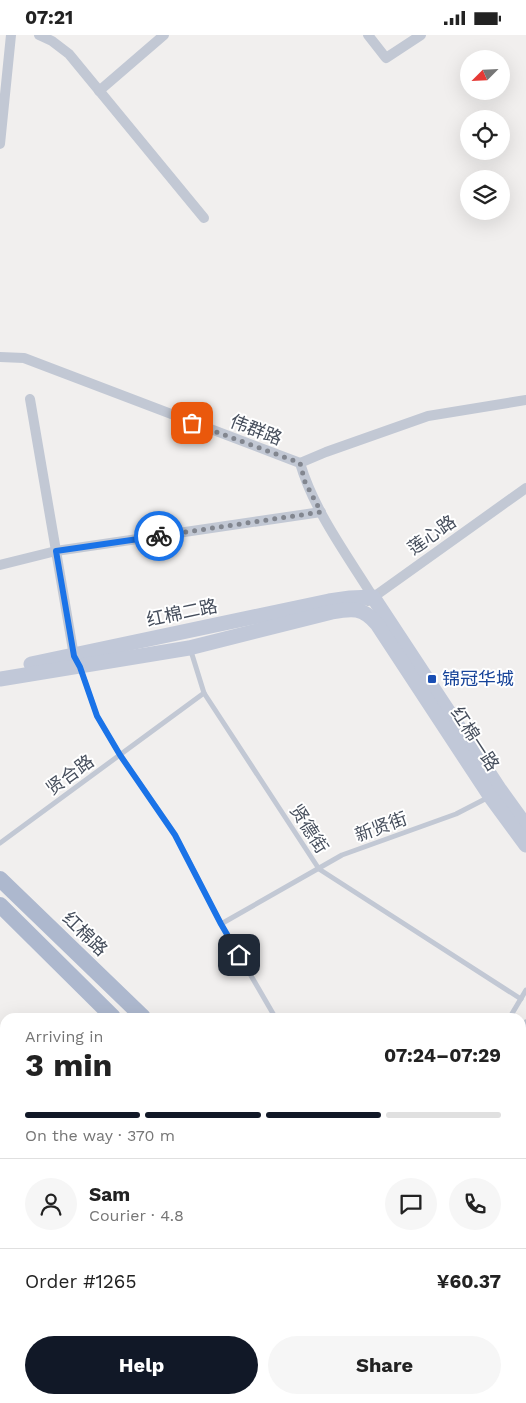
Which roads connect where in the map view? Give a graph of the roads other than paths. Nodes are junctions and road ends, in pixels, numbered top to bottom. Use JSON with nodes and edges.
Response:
{"nodes":[{"id":1,"x":11,"y":35,"type":"edge"},
{"id":2,"x":39,"y":35,"type":"edge"},
{"id":3,"x":164,"y":35,"type":"edge"},
{"id":4,"x":368,"y":35,"type":"edge"},
{"id":5,"x":421,"y":35,"type":"edge"},
{"id":6,"x":99,"y":91,"type":"junction"},
{"id":7,"x":0,"y":144,"type":"edge"},
{"id":8,"x":204,"y":218,"type":"dead end"},
{"id":9,"x":0,"y":357,"type":"edge"},
{"id":10,"x":30,"y":399,"type":"dead end"},
{"id":11,"x":526,"y":400,"type":"edge"},
{"id":12,"x":300,"y":463,"type":"junction"},
{"id":13,"x":526,"y":488,"type":"edge"},
{"id":14,"x":321,"y":512,"type":"junction"},
{"id":15,"x":56,"y":551,"type":"junction"},
{"id":16,"x":0,"y":565,"type":"edge"},
{"id":17,"x":373,"y":597,"type":"junction"},
{"id":18,"x":356,"y":609,"type":"junction"},
{"id":19,"x":189,"y":648,"type":"junction"},
{"id":20,"x":77,"y":661,"type":"junction"},
{"id":21,"x":0,"y":668,"type":"edge"},
{"id":22,"x":0,"y":679,"type":"edge"},
{"id":23,"x":204,"y":693,"type":"junction"},
{"id":24,"x":120,"y":755,"type":"junction"},
{"id":25,"x":495,"y":793,"type":"junction"},
{"id":26,"x":526,"y":826,"type":"edge"},
{"id":27,"x":0,"y":843,"type":"edge"},
{"id":28,"x":526,"y":845,"type":"edge"},
{"id":29,"x":319,"y":869,"type":"junction"},
{"id":30,"x":0,"y":879,"type":"edge"},
{"id":31,"x":0,"y":905,"type":"edge"},
{"id":32,"x":221,"y":924,"type":"junction"},
{"id":33,"x":526,"y":990,"type":"edge"},
{"id":34,"x":521,"y":999,"type":"junction"},
{"id":35,"x":109,"y":1013,"type":"edge"},
{"id":36,"x":138,"y":1013,"type":"edge"},
{"id":37,"x":272,"y":1013,"type":"edge"},
{"id":38,"x":512,"y":1013,"type":"edge"}],
"edges":[{"from":1,"to":7,"type":"street"},
{"from":2,"to":6,"type":"street"},
{"from":3,"to":6,"type":"street"},
{"from":4,"to":5,"type":"street"},
{"from":6,"to":8,"type":"street"},
{"from":9,"to":12,"type":"street","name":"伟群路"},
{"from":10,"to":15,"type":"street"},
{"from":11,"to":12,"type":"street"},
{"from":12,"to":14,"type":"street","name":"伟群路"},
{"from":13,"to":17,"type":"street","name":"莲心路"},
{"from":14,"to":15,"type":"street"},
{"from":14,"to":17,"type":"street","name":"伟群路"},
{"from":15,"to":16,"type":"street"},
{"from":15,"to":20,"type":"street"},
{"from":17,"to":18,"type":"street","name":"莲心路"},
{"from":17,"to":20,"type":"main road","name":"红棉二路"},
{"from":17,"to":25,"type":"main road","name":"红棉一路"},
{"from":18,"to":19,"type":"main road","name":"红棉二路"},
{"from":18,"to":25,"type":"main road","name":"红棉一路"},
{"from":19,"to":20,"type":"main road","name":"红棉二路"},
{"from":19,"to":23,"type":"lane","name":"贤德街"},
{"from":20,"to":21,"type":"main road","name":"红棉二路"},
{"from":20,"to":22,"type":"main road","name":"红棉二路"},
{"from":20,"to":24,"type":"lane"},
{"from":23,"to":24,"type":"lane","name":"贤合路"},
{"from":23,"to":29,"type":"lane","name":"贤德街"},
{"from":24,"to":27,"type":"lane","name":"贤合路"},
{"from":24,"to":32,"type":"lane"},
{"from":25,"to":26,"type":"main road","name":"红棉一路"},
{"from":25,"to":28,"type":"main road","name":"红棉一路"},
{"from":25,"to":29,"type":"lane","name":"新贤街"},
{"from":29,"to":32,"type":"lane","name":"新贤街"},
{"from":29,"to":34,"type":"lane","name":"贤德街"},
{"from":30,"to":36,"type":"main road","name":"红棉路"},
{"from":31,"to":35,"type":"main road"},
{"from":32,"to":37,"type":"lane"},
{"from":33,"to":34,"type":"lane"},
{"from":34,"to":38,"type":"lane"}]}
